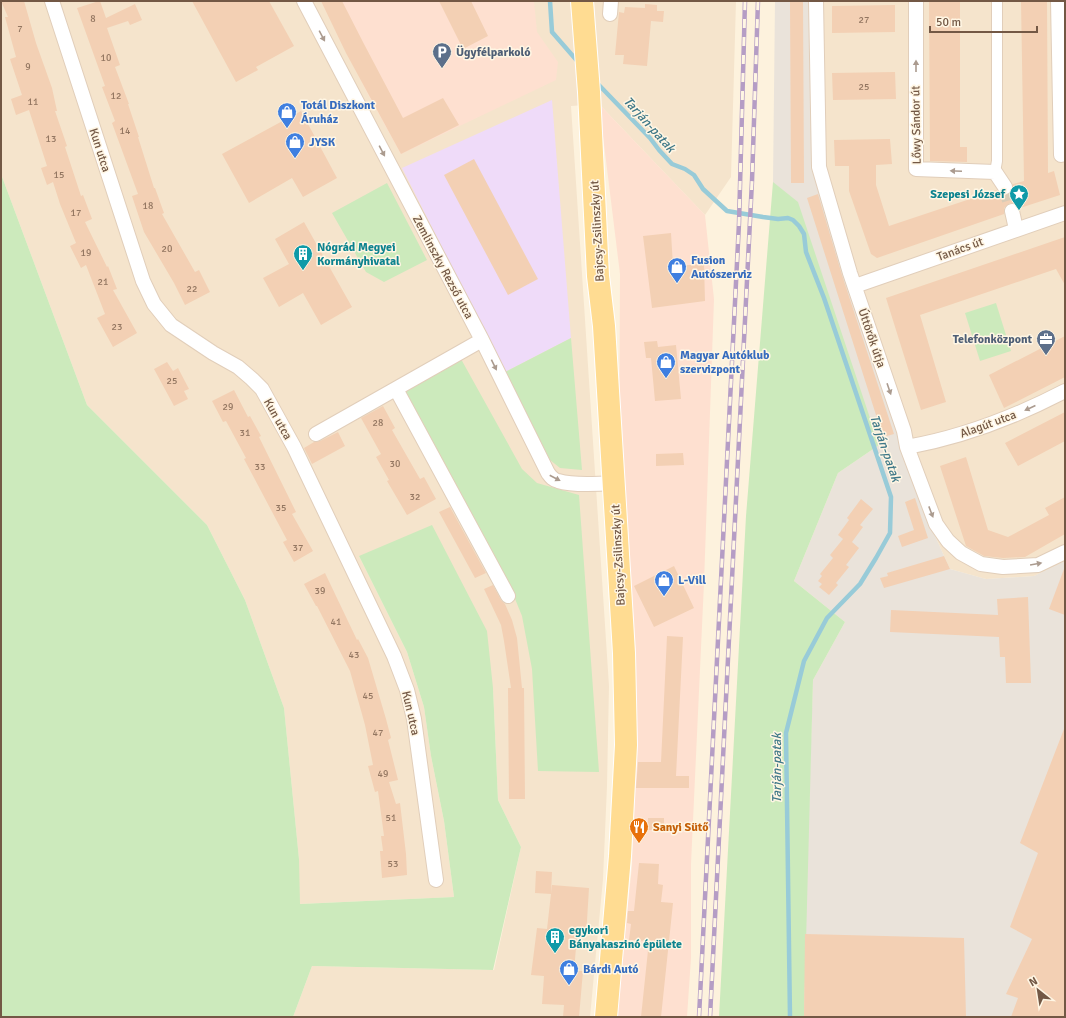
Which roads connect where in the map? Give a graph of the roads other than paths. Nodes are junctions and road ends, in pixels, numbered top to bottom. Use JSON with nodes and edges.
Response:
{"nodes":[{"id":1,"x":52,"y":1,"type":"edge"},
{"id":2,"x":304,"y":1,"type":"edge"},
{"id":3,"x":582,"y":1,"type":"edge"},
{"id":4,"x":816,"y":1,"type":"edge"},
{"id":5,"x":916,"y":1,"type":"edge"},
{"id":6,"x":997,"y":1,"type":"edge"},
{"id":7,"x":1058,"y":1,"type":"edge"},
{"id":8,"x":1061,"y":155,"type":"dead end"},
{"id":9,"x":995,"y":172,"type":"junction"},
{"id":10,"x":1005,"y":187,"type":"tunnel mouth"},
{"id":11,"x":1012,"y":211,"type":"tunnel mouth"},
{"id":12,"x":1065,"y":213,"type":"edge"},
{"id":13,"x":1016,"y":229,"type":"junction"},
{"id":14,"x":855,"y":286,"type":"junction"},
{"id":15,"x":482,"y":340,"type":"junction"},
{"id":16,"x":396,"y":389,"type":"junction"},
{"id":17,"x":1065,"y":391,"type":"edge"},
{"id":18,"x":316,"y":434,"type":"dead end"},
{"id":19,"x":908,"y":447,"type":"junction"},
{"id":20,"x":613,"y":483,"type":"junction"},
{"id":21,"x":1065,"y":552,"type":"edge"},
{"id":22,"x":508,"y":596,"type":"dead end"},
{"id":23,"x":436,"y":880,"type":"dead end"},
{"id":24,"x":606,"y":1017,"type":"edge"}],
"edges":[{"from":1,"to":23,"type":"street","name":"Kun utca"},
{"from":2,"to":15,"type":"street","name":"Zemlinszky Rezső utca","one_way":true},
{"from":3,"to":20,"type":"main road","name":"Bajcsy-Zsilinszky út"},
{"from":4,"to":14,"type":"street","name":"Úttörők útja"},
{"from":9,"to":5,"type":"street","name":"Lőwy Sándor út","one_way":true},
{"from":6,"to":9,"type":"street"},
{"from":7,"to":8,"type":"street"},
{"from":9,"to":10,"type":"street"},
{"from":11,"to":13,"type":"street"},
{"from":12,"to":13,"type":"street","name":"Tanács út"},
{"from":13,"to":14,"type":"street","name":"Tanács út"},
{"from":14,"to":19,"type":"street","name":"Úttörők útja","one_way":true},
{"from":15,"to":16,"type":"street"},
{"from":15,"to":20,"type":"street","name":"Zemlinszky Rezső utca","one_way":true},
{"from":16,"to":18,"type":"street"},
{"from":16,"to":22,"type":"street"},
{"from":17,"to":19,"type":"street","name":"Alagút utca","one_way":true},
{"from":19,"to":21,"type":"street","name":"Úttörők útja","one_way":true},
{"from":20,"to":24,"type":"main road","name":"Bajcsy-Zsilinszky út"}]}
